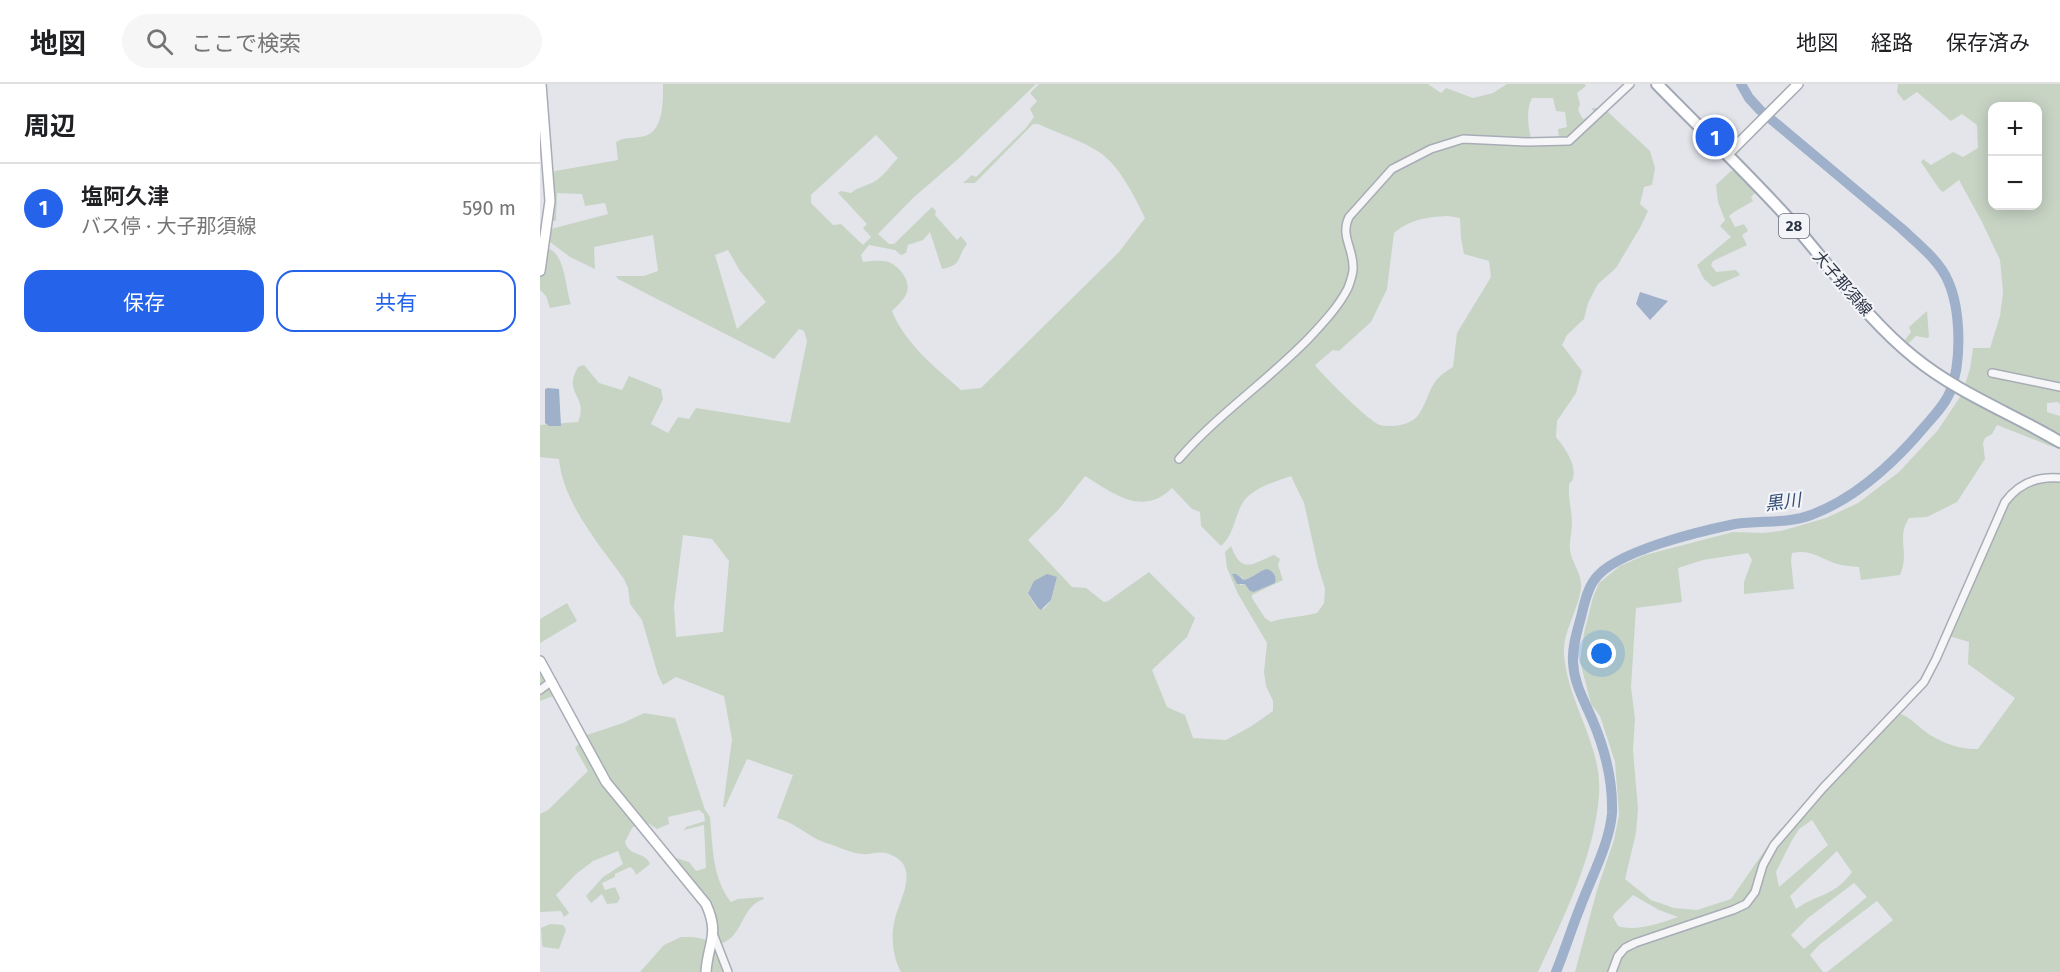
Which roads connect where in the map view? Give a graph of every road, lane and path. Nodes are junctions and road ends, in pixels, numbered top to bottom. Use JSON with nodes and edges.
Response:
{"nodes":[{"id":1,"x":541,"y":84,"type":"edge"},
{"id":2,"x":1630,"y":84,"type":"edge"},
{"id":3,"x":1657,"y":84,"type":"edge"},
{"id":4,"x":1798,"y":84,"type":"edge"},
{"id":5,"x":1728,"y":154,"type":"junction"},
{"id":6,"x":540,"y":271,"type":"edge"},
{"id":7,"x":1992,"y":374,"type":"dead end"},
{"id":8,"x":2060,"y":387,"type":"edge"},
{"id":9,"x":2060,"y":442,"type":"edge"},
{"id":10,"x":1179,"y":459,"type":"dead end"},
{"id":11,"x":2060,"y":478,"type":"edge"},
{"id":12,"x":540,"y":661,"type":"edge"},
{"id":13,"x":552,"y":681,"type":"junction"},
{"id":14,"x":540,"y":690,"type":"edge"},
{"id":15,"x":714,"y":936,"type":"junction"},
{"id":16,"x":706,"y":972,"type":"edge"},
{"id":17,"x":728,"y":972,"type":"edge"},
{"id":18,"x":1612,"y":972,"type":"edge"}],
"edges":[{"from":1,"to":6,"type":"street"},
{"from":2,"to":10,"type":"street"},
{"from":3,"to":5,"type":"main road","name":"大子那須線","number":"28"},
{"from":4,"to":5,"type":"street"},
{"from":5,"to":9,"type":"main road","name":"大子那須線","number":"28"},
{"from":7,"to":8,"type":"street"},
{"from":11,"to":18,"type":"street"},
{"from":12,"to":13,"type":"street"},
{"from":13,"to":14,"type":"street"},
{"from":13,"to":15,"type":"street"},
{"from":15,"to":16,"type":"street"},
{"from":15,"to":17,"type":"street"}]}
